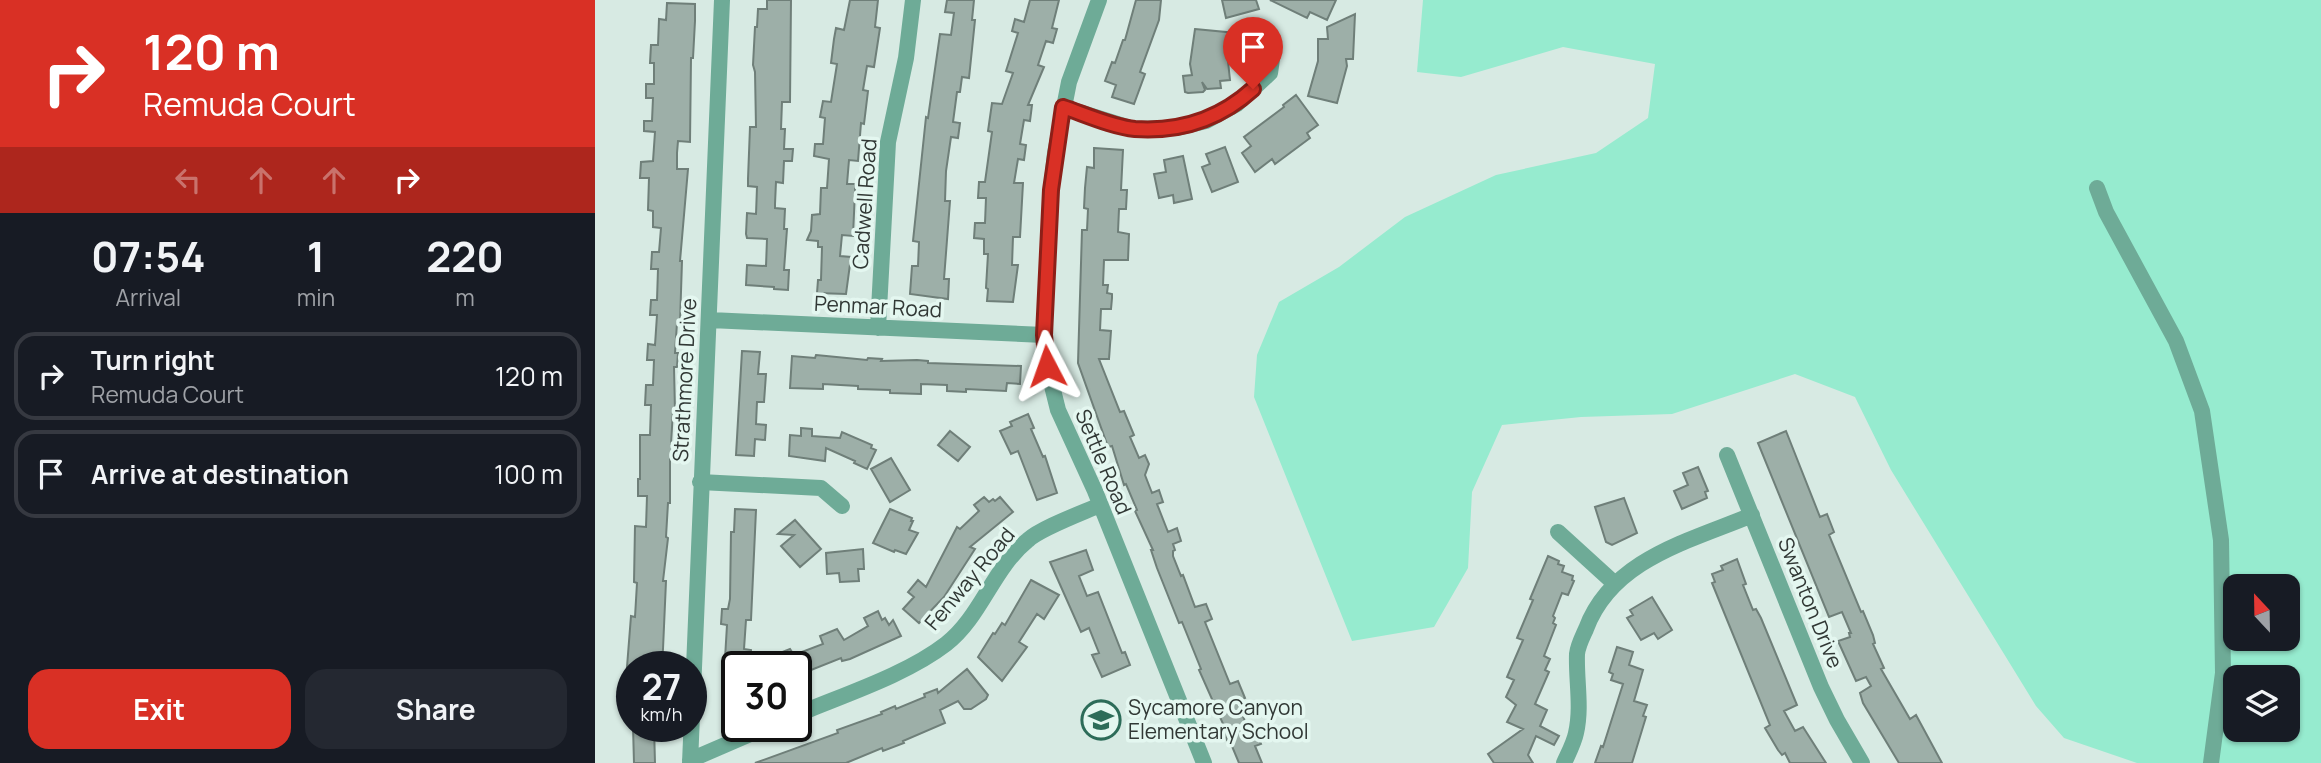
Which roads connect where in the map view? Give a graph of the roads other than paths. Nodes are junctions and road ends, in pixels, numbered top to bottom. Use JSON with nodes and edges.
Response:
{"nodes":[{"id":1,"x":722,"y":0,"type":"edge"},
{"id":2,"x":913,"y":0,"type":"edge"},
{"id":3,"x":1099,"y":0,"type":"edge"},
{"id":4,"x":1273,"y":52,"type":"dead end"},
{"id":5,"x":1063,"y":107,"type":"junction"},
{"id":6,"x":2097,"y":188,"type":"dead end"},
{"id":7,"x":710,"y":320,"type":"junction"},
{"id":8,"x":878,"y":328,"type":"junction"},
{"id":9,"x":1044,"y":335,"type":"junction"},
{"id":10,"x":1727,"y":455,"type":"dead end"},
{"id":11,"x":700,"y":482,"type":"junction"},
{"id":12,"x":1100,"y":505,"type":"junction"},
{"id":13,"x":842,"y":506,"type":"dead end"},
{"id":14,"x":1752,"y":515,"type":"junction"},
{"id":15,"x":1558,"y":532,"type":"dead end"},
{"id":16,"x":1614,"y":583,"type":"junction"},
{"id":17,"x":812,"y":708,"type":"edge"},
{"id":18,"x":733,"y":742,"type":"edge"},
{"id":19,"x":690,"y":761,"type":"edge"},
{"id":20,"x":1204,"y":763,"type":"edge"},
{"id":21,"x":1564,"y":763,"type":"edge"},
{"id":22,"x":1862,"y":763,"type":"edge"},
{"id":23,"x":2211,"y":763,"type":"edge"}],
"edges":[{"from":1,"to":7,"type":"street","name":"Strathmore Drive"},
{"from":2,"to":8,"type":"street","name":"Cadwell Road"},
{"from":3,"to":5,"type":"street","name":"Settle Road"},
{"from":4,"to":5,"type":"street"},
{"from":5,"to":9,"type":"street","name":"Settle Road"},
{"from":6,"to":23,"type":"street"},
{"from":7,"to":8,"type":"street","name":"Penmar Road"},
{"from":7,"to":11,"type":"street","name":"Strathmore Drive"},
{"from":8,"to":9,"type":"street","name":"Penmar Road"},
{"from":9,"to":12,"type":"street","name":"Settle Road"},
{"from":10,"to":14,"type":"street","name":"Swanton Drive"},
{"from":11,"to":13,"type":"street"},
{"from":11,"to":19,"type":"street","name":"Strathmore Drive"},
{"from":12,"to":17,"type":"street","name":"Fenway Road"},
{"from":12,"to":20,"type":"street","name":"Settle Road"},
{"from":14,"to":16,"type":"street"},
{"from":14,"to":22,"type":"street","name":"Swanton Drive"},
{"from":15,"to":16,"type":"street"},
{"from":16,"to":21,"type":"street"},
{"from":18,"to":19,"type":"street"}]}
